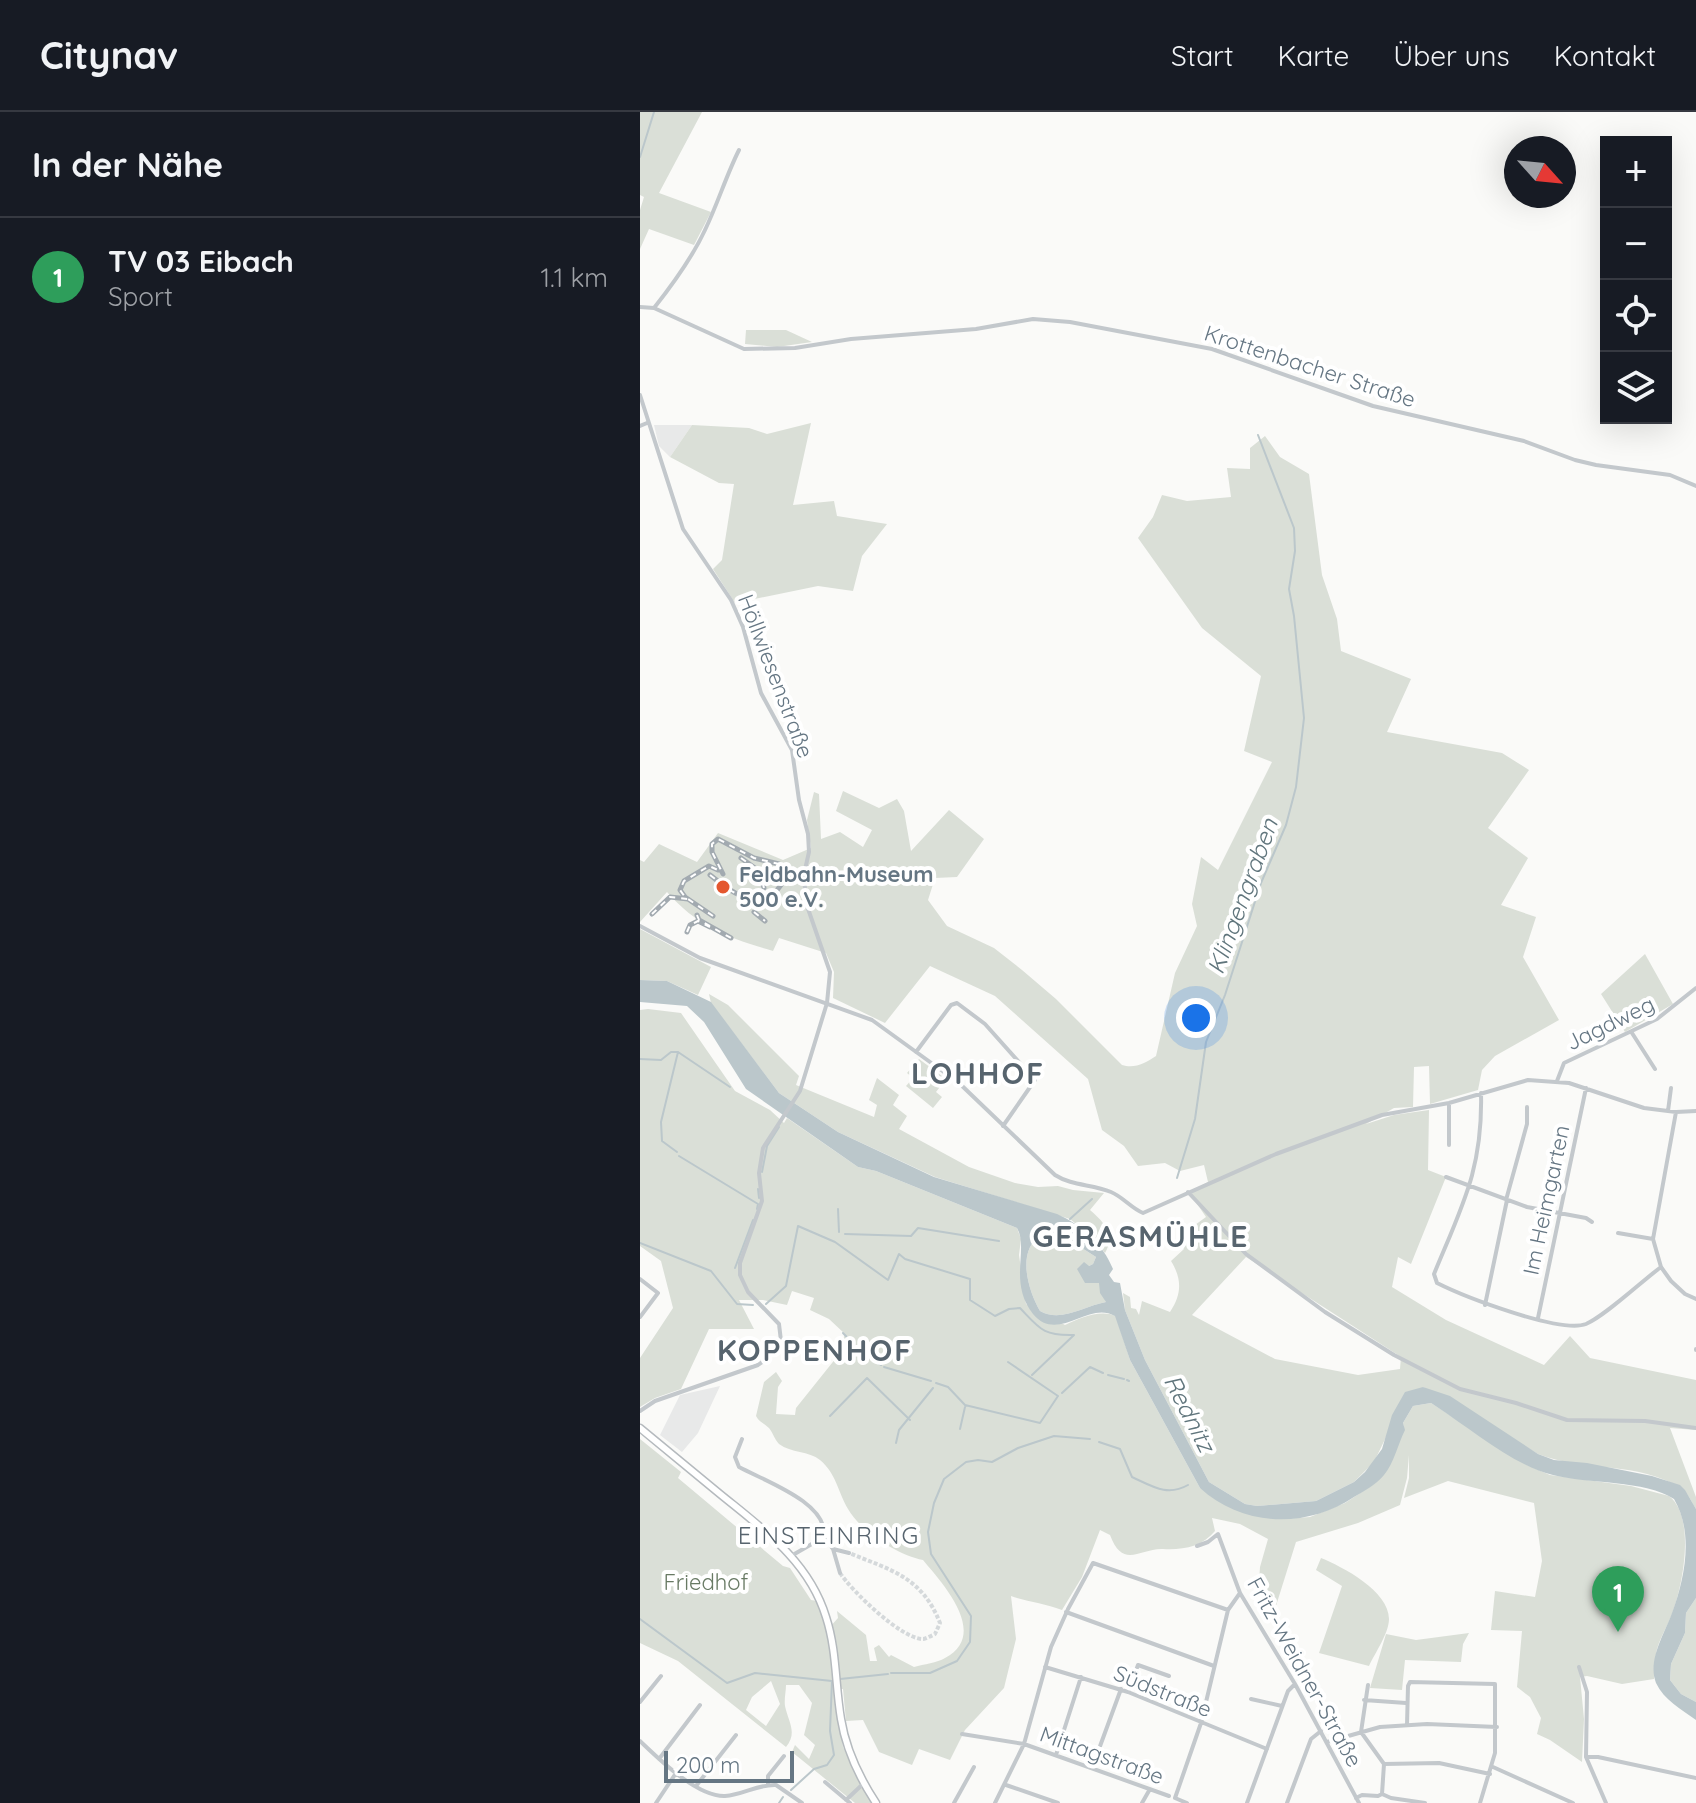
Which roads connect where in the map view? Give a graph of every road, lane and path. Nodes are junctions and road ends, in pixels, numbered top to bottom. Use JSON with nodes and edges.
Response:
{"nodes":[{"id":1,"x":739,"y":150,"type":"dead end"},
{"id":2,"x":640,"y":307,"type":"edge"},
{"id":3,"x":654,"y":308,"type":"junction"},
{"id":4,"x":640,"y":395,"type":"edge"},
{"id":5,"x":647,"y":423,"type":"junction"},
{"id":6,"x":640,"y":426,"type":"edge"},
{"id":7,"x":1696,"y":486,"type":"edge"},
{"id":8,"x":640,"y":926,"type":"edge"},
{"id":9,"x":1696,"y":988,"type":"edge"},
{"id":10,"x":827,"y":1003,"type":"junction"},
{"id":11,"x":1632,"y":1033,"type":"junction"},
{"id":12,"x":916,"y":1052,"type":"junction"},
{"id":13,"x":1655,"y":1069,"type":"dead end"},
{"id":14,"x":1557,"y":1081,"type":"junction"},
{"id":15,"x":1586,"y":1088,"type":"junction"},
{"id":16,"x":1671,"y":1088,"type":"dead end"},
{"id":17,"x":1481,"y":1093,"type":"junction"},
{"id":18,"x":1449,"y":1103,"type":"junction"},
{"id":19,"x":1527,"y":1107,"type":"dead end"},
{"id":20,"x":1668,"y":1111,"type":"junction"},
{"id":21,"x":1696,"y":1111,"type":"edge"},
{"id":22,"x":1676,"y":1112,"type":"junction"},
{"id":23,"x":1003,"y":1126,"type":"junction"},
{"id":24,"x":1449,"y":1145,"type":"dead end"},
{"id":25,"x":1446,"y":1177,"type":"dead end"},
{"id":26,"x":1471,"y":1185,"type":"junction"},
{"id":27,"x":1188,"y":1192,"type":"junction"},
{"id":28,"x":1506,"y":1200,"type":"junction"},
{"id":29,"x":1559,"y":1213,"type":"junction"},
{"id":30,"x":1592,"y":1222,"type":"dead end"},
{"id":31,"x":1618,"y":1233,"type":"dead end"},
{"id":32,"x":1653,"y":1239,"type":"junction"},
{"id":33,"x":1661,"y":1267,"type":"junction"},
{"id":34,"x":640,"y":1279,"type":"edge"},
{"id":35,"x":1696,"y":1299,"type":"edge"},
{"id":36,"x":1485,"y":1305,"type":"junction"},
{"id":37,"x":640,"y":1317,"type":"edge"},
{"id":38,"x":1538,"y":1318,"type":"junction"},
{"id":39,"x":640,"y":1411,"type":"edge"},
{"id":40,"x":640,"y":1428,"type":"edge"},
{"id":41,"x":1696,"y":1428,"type":"edge"},
{"id":42,"x":742,"y":1439,"type":"dead end"},
{"id":43,"x":824,"y":1537,"type":"junction"},
{"id":44,"x":1197,"y":1546,"type":"dead end"},
{"id":45,"x":833,"y":1549,"type":"junction"},
{"id":46,"x":849,"y":1553,"type":"tunnel mouth"},
{"id":47,"x":791,"y":1556,"type":"junction"},
{"id":48,"x":840,"y":1573,"type":"tunnel mouth"},
{"id":49,"x":1240,"y":1593,"type":"junction"},
{"id":50,"x":1228,"y":1610,"type":"junction"},
{"id":51,"x":1066,"y":1612,"type":"junction"},
{"id":52,"x":1214,"y":1666,"type":"junction"},
{"id":53,"x":1045,"y":1667,"type":"junction"},
{"id":54,"x":1579,"y":1667,"type":"dead end"},
{"id":55,"x":661,"y":1676,"type":"dead end"},
{"id":56,"x":1169,"y":1676,"type":"dead end"},
{"id":57,"x":1081,"y":1677,"type":"junction"},
{"id":58,"x":1295,"y":1684,"type":"junction"},
{"id":59,"x":1368,"y":1685,"type":"dead end"},
{"id":60,"x":1121,"y":1689,"type":"junction"},
{"id":61,"x":1128,"y":1692,"type":"junction"},
{"id":62,"x":1251,"y":1699,"type":"dead end"},
{"id":63,"x":1364,"y":1700,"type":"junction"},
{"id":64,"x":640,"y":1702,"type":"edge"},
{"id":65,"x":1407,"y":1703,"type":"junction"},
{"id":66,"x":700,"y":1705,"type":"dead end"},
{"id":67,"x":1282,"y":1706,"type":"junction"},
{"id":68,"x":1201,"y":1723,"type":"junction"},
{"id":69,"x":1407,"y":1725,"type":"junction"},
{"id":70,"x":1497,"y":1727,"type":"junction"},
{"id":71,"x":1321,"y":1731,"type":"junction"},
{"id":72,"x":1361,"y":1732,"type":"junction"},
{"id":73,"x":962,"y":1734,"type":"dead end"},
{"id":74,"x":736,"y":1735,"type":"dead end"},
{"id":75,"x":640,"y":1741,"type":"edge"},
{"id":76,"x":1327,"y":1742,"type":"junction"},
{"id":77,"x":1024,"y":1744,"type":"junction"},
{"id":78,"x":1267,"y":1749,"type":"junction"},
{"id":79,"x":1056,"y":1755,"type":"junction"},
{"id":80,"x":784,"y":1756,"type":"dead end"},
{"id":81,"x":1586,"y":1757,"type":"junction"},
{"id":82,"x":659,"y":1759,"type":"junction"},
{"id":83,"x":1384,"y":1764,"type":"junction"},
{"id":84,"x":974,"y":1767,"type":"dead end"},
{"id":85,"x":1493,"y":1767,"type":"junction"},
{"id":86,"x":1092,"y":1768,"type":"junction"},
{"id":87,"x":676,"y":1773,"type":"junction"},
{"id":88,"x":1490,"y":1774,"type":"junction"},
{"id":89,"x":1696,"y":1778,"type":"edge"},
{"id":90,"x":825,"y":1782,"type":"dead end"},
{"id":91,"x":864,"y":1783,"type":"junction"},
{"id":92,"x":768,"y":1784,"type":"junction"},
{"id":93,"x":1006,"y":1785,"type":"junction"},
{"id":94,"x":696,"y":1786,"type":"junction"},
{"id":95,"x":1150,"y":1789,"type":"junction"},
{"id":96,"x":1382,"y":1794,"type":"junction"},
{"id":97,"x":722,"y":1796,"type":"junction"},
{"id":98,"x":1172,"y":1797,"type":"junction"},
{"id":99,"x":1358,"y":1800,"type":"edge"},
{"id":100,"x":848,"y":1801,"type":"edge"},
{"id":101,"x":956,"y":1801,"type":"edge"},
{"id":102,"x":656,"y":1803,"type":"edge"},
{"id":103,"x":720,"y":1803,"type":"edge"},
{"id":104,"x":802,"y":1803,"type":"edge"},
{"id":105,"x":876,"y":1803,"type":"edge"},
{"id":106,"x":966,"y":1803,"type":"edge"},
{"id":107,"x":995,"y":1803,"type":"edge"},
{"id":108,"x":1058,"y":1803,"type":"edge"},
{"id":109,"x":1142,"y":1803,"type":"edge"},
{"id":110,"x":1187,"y":1803,"type":"edge"},
{"id":111,"x":1247,"y":1803,"type":"edge"},
{"id":112,"x":1287,"y":1803,"type":"edge"},
{"id":113,"x":1425,"y":1803,"type":"edge"},
{"id":114,"x":1480,"y":1803,"type":"edge"},
{"id":115,"x":1573,"y":1803,"type":"edge"},
{"id":116,"x":1606,"y":1803,"type":"edge"}],
"edges":[{"from":1,"to":3,"type":"street"},
{"from":2,"to":3,"type":"street"},
{"from":3,"to":7,"type":"street","name":"Krottenbacher Straße"},
{"from":4,"to":5,"type":"street","name":"Höllwiesenstraße"},
{"from":5,"to":6,"type":"street"},
{"from":5,"to":10,"type":"street","name":"Höllwiesenstraße"},
{"from":8,"to":10,"type":"street"},
{"from":9,"to":11,"type":"street","name":"Jagdweg"},
{"from":10,"to":12,"type":"street"},
{"from":10,"to":39,"type":"street","name":"Höllwiesenstraße"},
{"from":11,"to":13,"type":"street"},
{"from":11,"to":14,"type":"street","name":"Jagdweg"},
{"from":12,"to":23,"type":"street"},
{"from":12,"to":23,"type":"street"},
{"from":14,"to":15,"type":"street"},
{"from":14,"to":17,"type":"street","name":"Jagdweg"},
{"from":15,"to":20,"type":"street"},
{"from":15,"to":29,"type":"street","name":"Im Heimgarten"},
{"from":16,"to":20,"type":"street"},
{"from":17,"to":18,"type":"street","name":"Jagdweg"},
{"from":17,"to":26,"type":"street"},
{"from":18,"to":24,"type":"street"},
{"from":18,"to":27,"type":"street","name":"Jagdweg"},
{"from":19,"to":28,"type":"street"},
{"from":20,"to":22,"type":"street"},
{"from":21,"to":22,"type":"street"},
{"from":22,"to":32,"type":"street"},
{"from":23,"to":27,"type":"street","name":"Jagdweg"},
{"from":25,"to":26,"type":"street"},
{"from":26,"to":28,"type":"street"},
{"from":26,"to":36,"type":"street"},
{"from":27,"to":41,"type":"street"},
{"from":28,"to":29,"type":"street"},
{"from":28,"to":36,"type":"street"},
{"from":29,"to":30,"type":"street"},
{"from":29,"to":38,"type":"street","name":"Im Heimgarten"},
{"from":31,"to":32,"type":"street"},
{"from":32,"to":33,"type":"street"},
{"from":33,"to":35,"type":"street"},
{"from":33,"to":38,"type":"street"},
{"from":34,"to":37,"type":"street"},
{"from":36,"to":38,"type":"street"},
{"from":40,"to":47,"type":"main road"},
{"from":42,"to":43,"type":"street"},
{"from":43,"to":45,"type":"street"},
{"from":43,"to":47,"type":"street"},
{"from":44,"to":49,"type":"street","name":"Fritz-Weidner-Straße"},
{"from":45,"to":46,"type":"street"},
{"from":45,"to":48,"type":"street"},
{"from":47,"to":91,"type":"main road"},
{"from":49,"to":50,"type":"street"},
{"from":49,"to":58,"type":"street","name":"Fritz-Weidner-Straße"},
{"from":50,"to":51,"type":"street"},
{"from":50,"to":52,"type":"street"},
{"from":51,"to":52,"type":"street"},
{"from":51,"to":53,"type":"street"},
{"from":52,"to":68,"type":"street"},
{"from":53,"to":57,"type":"street","name":"Südstraße"},
{"from":53,"to":77,"type":"street"},
{"from":54,"to":81,"type":"street"},
{"from":55,"to":64,"type":"street"},
{"from":56,"to":61,"type":"street"},
{"from":57,"to":60,"type":"street","name":"Südstraße"},
{"from":57,"to":79,"type":"street"},
{"from":58,"to":67,"type":"street"},
{"from":58,"to":71,"type":"street","name":"Fritz-Weidner-Straße"},
{"from":59,"to":63,"type":"street"},
{"from":60,"to":61,"type":"street","name":"Südstraße"},
{"from":60,"to":86,"type":"street"},
{"from":61,"to":68,"type":"street","name":"Südstraße"},
{"from":62,"to":67,"type":"street"},
{"from":63,"to":65,"type":"street"},
{"from":63,"to":72,"type":"street"},
{"from":65,"to":69,"type":"street"},
{"from":65,"to":70,"type":"street"},
{"from":66,"to":82,"type":"street"},
{"from":67,"to":78,"type":"street"},
{"from":68,"to":78,"type":"street","name":"Südstraße"},
{"from":68,"to":98,"type":"street"},
{"from":69,"to":70,"type":"street"},
{"from":69,"to":72,"type":"street"},
{"from":70,"to":85,"type":"street"},
{"from":71,"to":76,"type":"street","name":"Fritz-Weidner-Straße"},
{"from":71,"to":112,"type":"street"},
{"from":72,"to":76,"type":"street"},
{"from":72,"to":83,"type":"street"},
{"from":73,"to":77,"type":"street","name":"Mittagstraße"},
{"from":74,"to":94,"type":"street"},
{"from":75,"to":82,"type":"street"},
{"from":76,"to":99,"type":"street","name":"Fritz-Weidner-Straße"},
{"from":77,"to":79,"type":"street","name":"Mittagstraße"},
{"from":77,"to":93,"type":"street"},
{"from":78,"to":111,"type":"street"},
{"from":79,"to":86,"type":"street","name":"Mittagstraße"},
{"from":80,"to":92,"type":"street"},
{"from":81,"to":89,"type":"street"},
{"from":81,"to":116,"type":"street"},
{"from":82,"to":87,"type":"street"},
{"from":83,"to":88,"type":"street"},
{"from":83,"to":96,"type":"street"},
{"from":84,"to":101,"type":"street"},
{"from":85,"to":88,"type":"street"},
{"from":85,"to":115,"type":"street"},
{"from":86,"to":95,"type":"street","name":"Mittagstraße"},
{"from":87,"to":94,"type":"street"},
{"from":87,"to":102,"type":"street"},
{"from":88,"to":114,"type":"street"},
{"from":90,"to":100,"type":"street"},
{"from":91,"to":100,"type":"street"},
{"from":91,"to":105,"type":"main road"},
{"from":92,"to":97,"type":"street"},
{"from":92,"to":104,"type":"street"},
{"from":93,"to":107,"type":"street"},
{"from":93,"to":108,"type":"street"},
{"from":94,"to":97,"type":"street"},
{"from":95,"to":98,"type":"street","name":"Mittagstraße"},
{"from":95,"to":109,"type":"street"},
{"from":96,"to":99,"type":"street"},
{"from":96,"to":113,"type":"street"},
{"from":97,"to":103,"type":"street"},
{"from":98,"to":110,"type":"street","name":"Mittagstraße"},
{"from":101,"to":106,"type":"street"}]}
